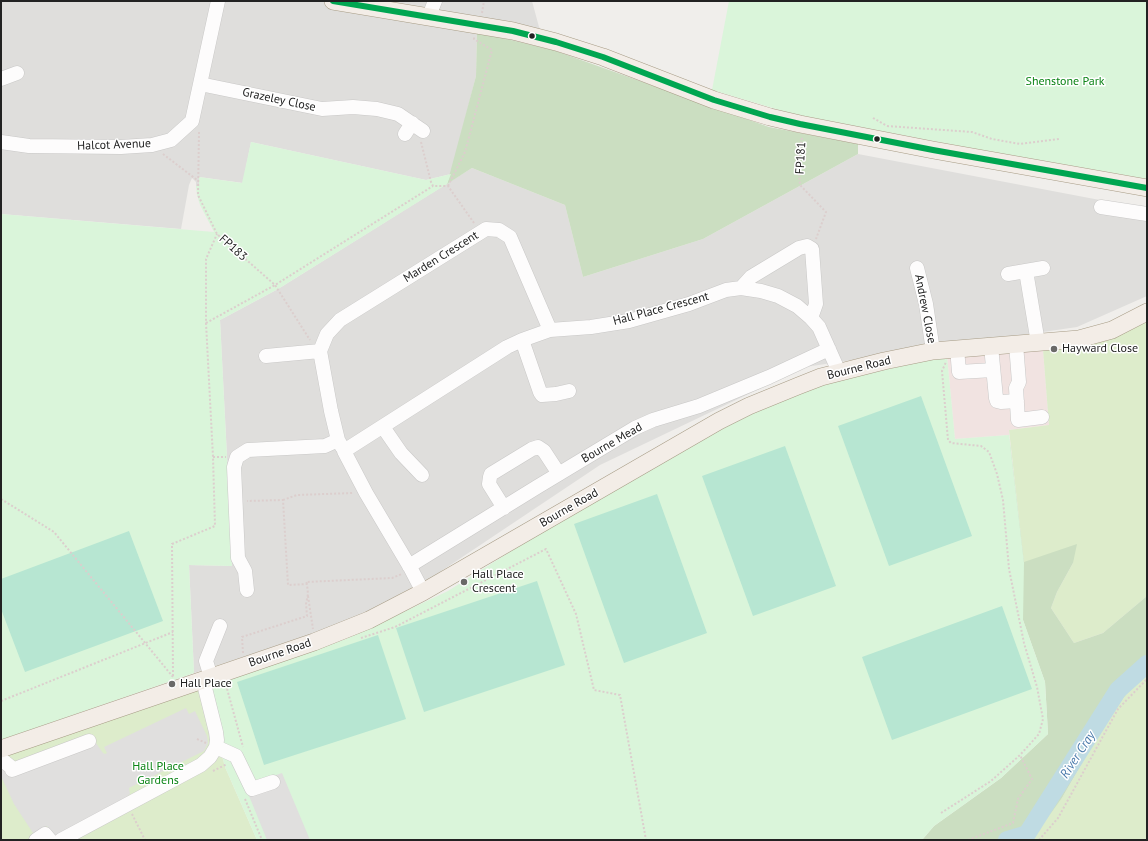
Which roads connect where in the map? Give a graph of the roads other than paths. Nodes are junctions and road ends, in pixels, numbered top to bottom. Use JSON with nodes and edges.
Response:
{"nodes":[{"id":1,"x":216,"y":1,"type":"edge"},
{"id":2,"x":333,"y":1,"type":"edge"},
{"id":3,"x":432,"y":9,"type":"edge"},
{"id":4,"x":17,"y":73,"type":"dead end"},
{"id":5,"x":1,"y":78,"type":"edge"},
{"id":6,"x":200,"y":84,"type":"junction"},
{"id":7,"x":414,"y":129,"type":"road end"},
{"id":8,"x":1,"y":142,"type":"edge"},
{"id":9,"x":1147,"y":188,"type":"edge"},
{"id":10,"x":1101,"y":207,"type":"dead end"},
{"id":11,"x":1147,"y":214,"type":"edge"},
{"id":12,"x":917,"y":268,"type":"dead end"},
{"id":13,"x":1044,"y":268,"type":"dead end"},
{"id":14,"x":1026,"y":271,"type":"junction"},
{"id":15,"x":1008,"y":274,"type":"dead end"},
{"id":16,"x":741,"y":288,"type":"junction"},
{"id":17,"x":1147,"y":312,"type":"edge"},
{"id":18,"x":811,"y":318,"type":"junction"},
{"id":19,"x":550,"y":330,"type":"junction"},
{"id":20,"x":522,"y":340,"type":"junction"},
{"id":21,"x":1038,"y":343,"type":"junction"},
{"id":22,"x":1016,"y":344,"type":"junction"},
{"id":23,"x":991,"y":346,"type":"junction"},
{"id":24,"x":957,"y":348,"type":"junction"},
{"id":25,"x":829,"y":349,"type":"junction"},
{"id":26,"x":320,"y":351,"type":"junction"},
{"id":27,"x":933,"y":351,"type":"junction"},
{"id":28,"x":266,"y":356,"type":"dead end"},
{"id":29,"x":993,"y":370,"type":"junction"},
{"id":30,"x":839,"y":372,"type":"junction"},
{"id":31,"x":569,"y":391,"type":"dead end"},
{"id":32,"x":1016,"y":401,"type":"junction"},
{"id":33,"x":1042,"y":417,"type":"dead end"},
{"id":34,"x":383,"y":427,"type":"junction"},
{"id":35,"x":341,"y":445,"type":"junction"},
{"id":36,"x":559,"y":474,"type":"junction"},
{"id":37,"x":422,"y":475,"type":"dead end"},
{"id":38,"x":504,"y":508,"type":"junction"},
{"id":39,"x":410,"y":568,"type":"junction"},
{"id":40,"x":246,"y":590,"type":"dead end"},
{"id":41,"x":423,"y":592,"type":"junction"},
{"id":42,"x":220,"y":626,"type":"dead end"},
{"id":43,"x":213,"y":680,"type":"junction"},
{"id":44,"x":89,"y":741,"type":"dead end"},
{"id":45,"x":216,"y":747,"type":"junction"},
{"id":46,"x":1,"y":749,"type":"edge"},
{"id":47,"x":1,"y":759,"type":"edge"},
{"id":48,"x":273,"y":782,"type":"dead end"},
{"id":49,"x":36,"y":840,"type":"edge"},
{"id":50,"x":50,"y":840,"type":"edge"},
{"id":51,"x":61,"y":840,"type":"edge"}],
"edges":[{"from":1,"to":6,"type":"street"},
{"from":2,"to":3,"type":"main road"},
{"from":3,"to":9,"type":"main road"},
{"from":4,"to":5,"type":"street"},
{"from":6,"to":7,"type":"street","name":"Grazeley Close"},
{"from":6,"to":8,"type":"street","name":"Halcot Avenue"},
{"from":10,"to":11,"type":"street"},
{"from":12,"to":27,"type":"street","name":"Andrew Close"},
{"from":13,"to":14,"type":"street"},
{"from":14,"to":15,"type":"street"},
{"from":14,"to":21,"type":"street"},
{"from":16,"to":18,"type":"street","name":"Hall Place Crescent"},
{"from":16,"to":18,"type":"street"},
{"from":16,"to":19,"type":"street","name":"Hall Place Crescent"},
{"from":17,"to":21,"type":"main road","name":"Bourne Road"},
{"from":18,"to":25,"type":"street","name":"Hall Place Crescent"},
{"from":19,"to":20,"type":"street","name":"Hall Place Crescent"},
{"from":19,"to":26,"type":"street","name":"Marden Crescent"},
{"from":20,"to":31,"type":"street"},
{"from":20,"to":34,"type":"street","name":"Hall Place Crescent"},
{"from":21,"to":22,"type":"main road","name":"Bourne Road"},
{"from":22,"to":23,"type":"main road","name":"Bourne Road"},
{"from":22,"to":32,"type":"street"},
{"from":23,"to":24,"type":"main road","name":"Bourne Road"},
{"from":23,"to":29,"type":"street"},
{"from":24,"to":27,"type":"main road","name":"Bourne Road"},
{"from":24,"to":29,"type":"street"},
{"from":25,"to":30,"type":"street","name":"Hall Place Crescent"},
{"from":25,"to":36,"type":"street","name":"Bourne Mead"},
{"from":26,"to":28,"type":"street"},
{"from":26,"to":35,"type":"street"},
{"from":27,"to":30,"type":"main road","name":"Bourne Road"},
{"from":29,"to":32,"type":"street"},
{"from":30,"to":41,"type":"main road","name":"Bourne Road"},
{"from":32,"to":33,"type":"street"},
{"from":34,"to":35,"type":"street","name":"Hall Place Crescent"},
{"from":34,"to":37,"type":"street"},
{"from":35,"to":39,"type":"street"},
{"from":35,"to":40,"type":"street","name":"Hall Place Crescent"},
{"from":36,"to":38,"type":"street","name":"Bourne Mead"},
{"from":36,"to":38,"type":"street"},
{"from":38,"to":39,"type":"street","name":"Bourne Mead"},
{"from":39,"to":41,"type":"street"},
{"from":41,"to":43,"type":"main road","name":"Bourne Road"},
{"from":42,"to":43,"type":"street"},
{"from":43,"to":45,"type":"street"},
{"from":43,"to":46,"type":"main road","name":"Bourne Road"},
{"from":44,"to":47,"type":"street"},
{"from":45,"to":48,"type":"street"},
{"from":45,"to":51,"type":"street"},
{"from":49,"to":50,"type":"street"}]}
